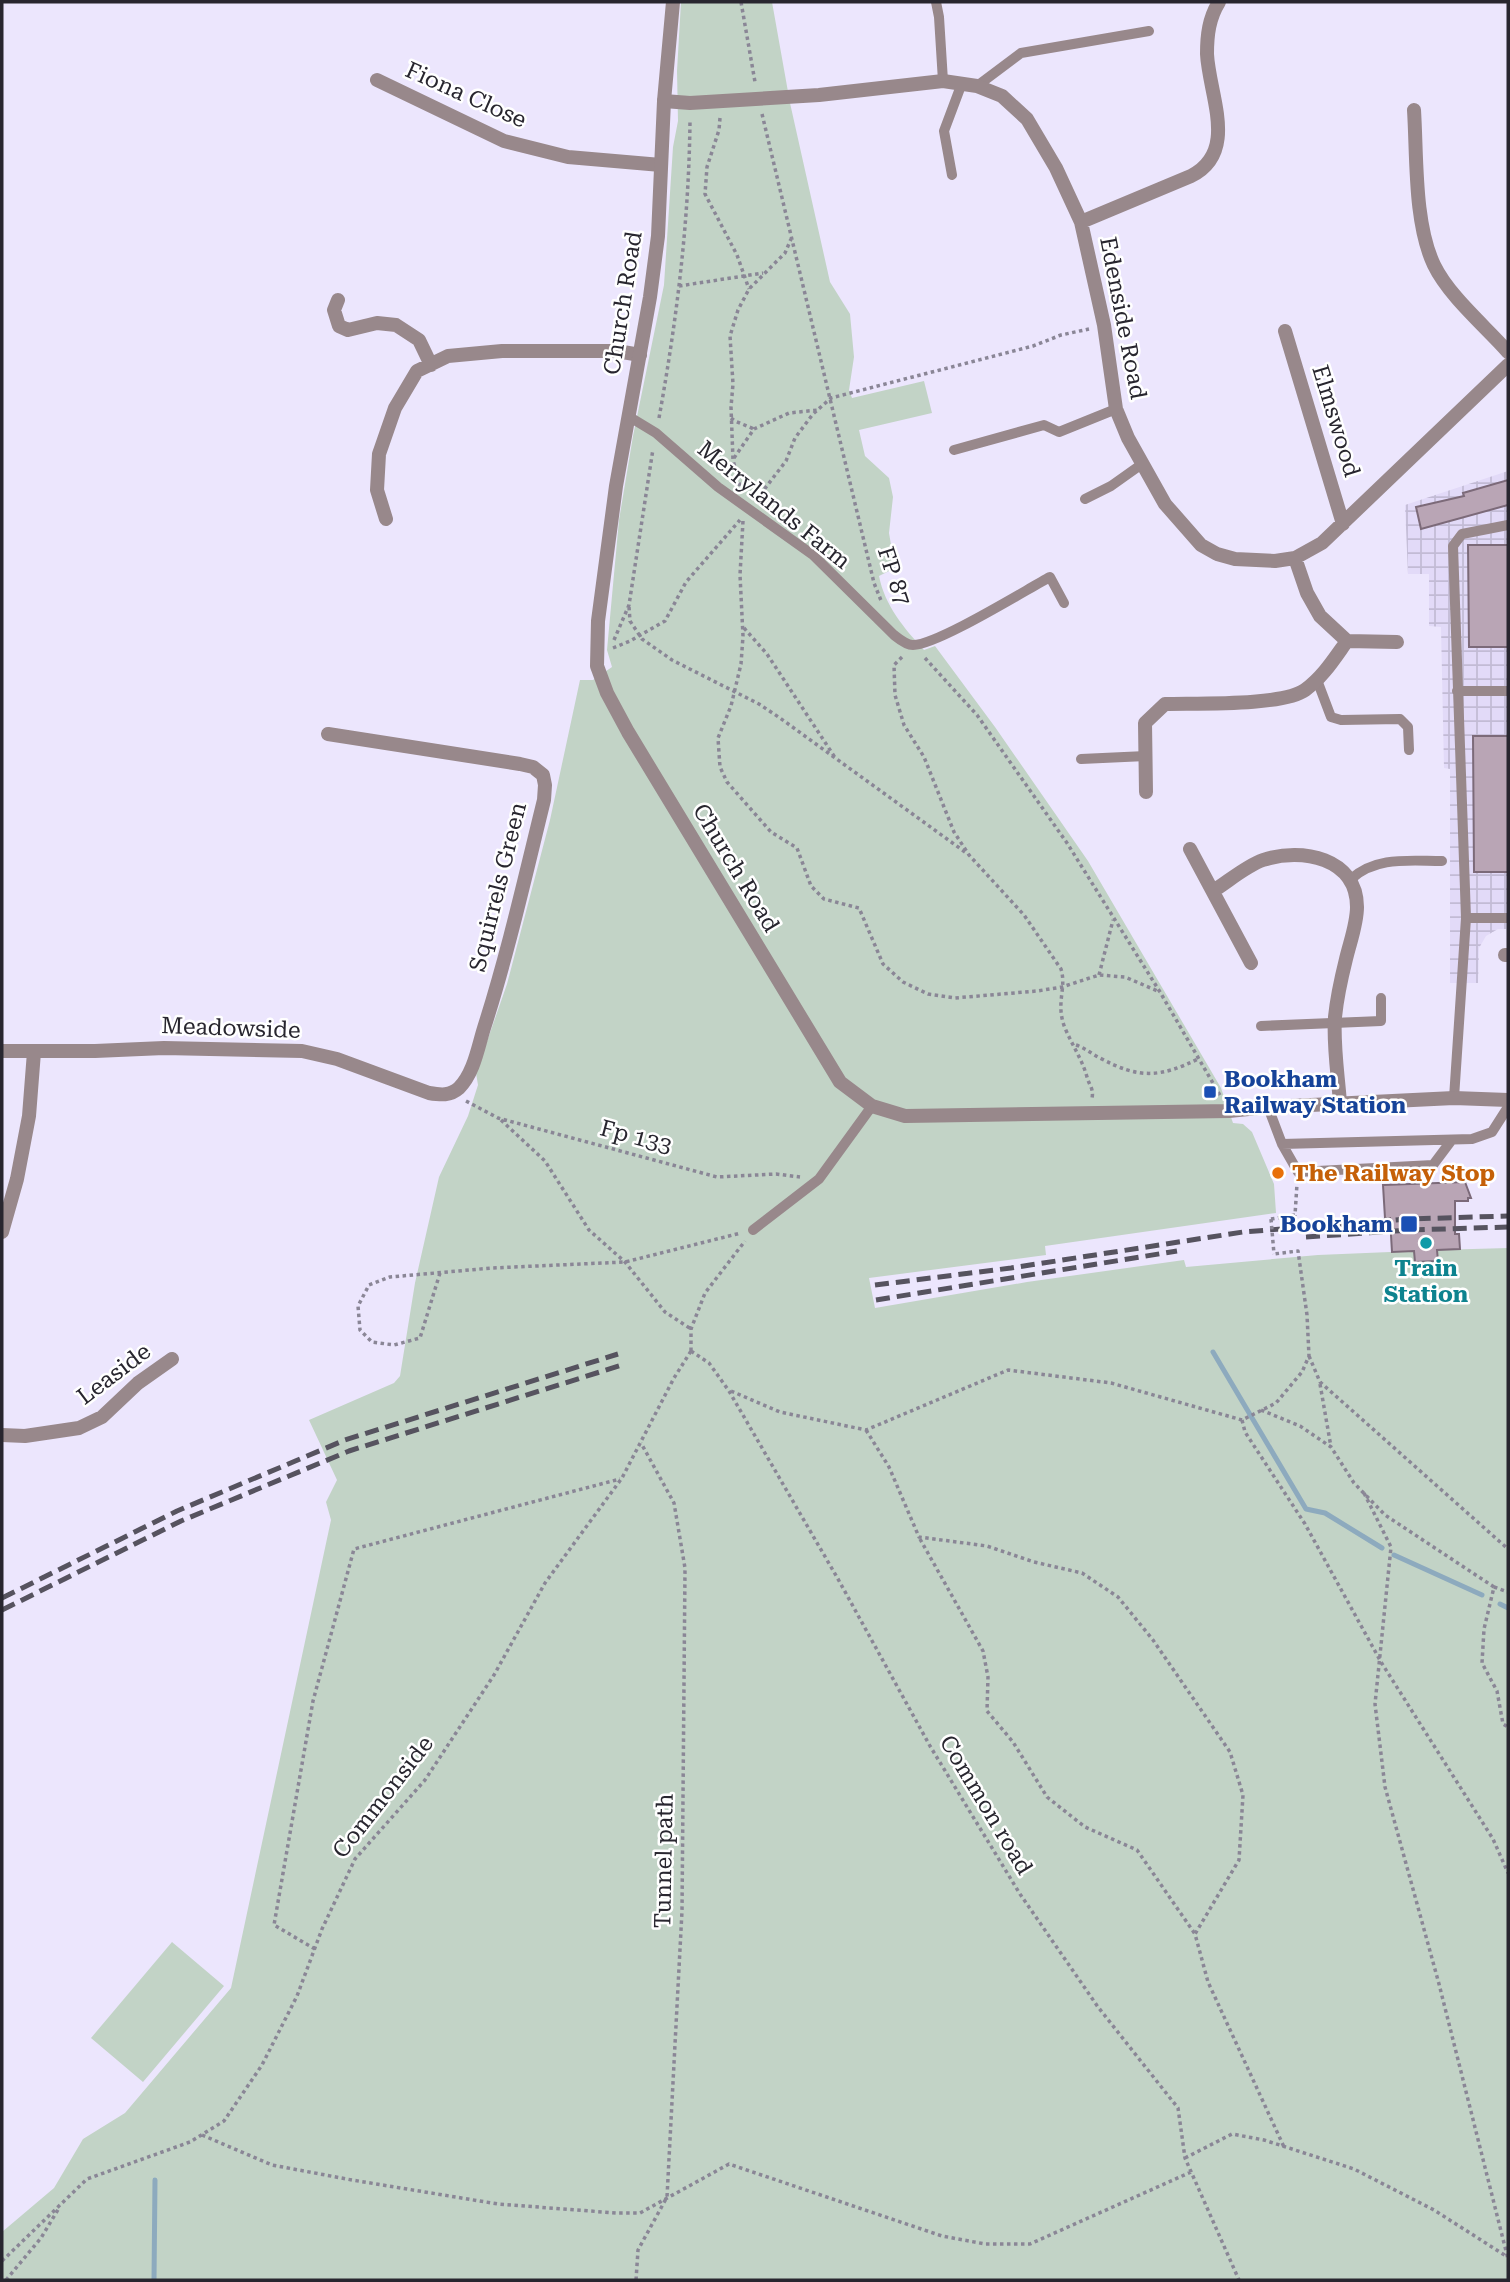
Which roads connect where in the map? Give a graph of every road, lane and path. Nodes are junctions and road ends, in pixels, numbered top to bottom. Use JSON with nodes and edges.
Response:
{"nodes":[{"id":1,"x":673,"y":2,"type":"edge"},
{"id":2,"x":741,"y":2,"type":"edge"},
{"id":3,"x":936,"y":2,"type":"edge"},
{"id":4,"x":1219,"y":2,"type":"edge"},
{"id":5,"x":1149,"y":31,"type":"dead end"},
{"id":6,"x":377,"y":80,"type":"dead end"},
{"id":7,"x":943,"y":81,"type":"junction"},
{"id":8,"x":962,"y":83,"type":"junction"},
{"id":9,"x":978,"y":86,"type":"junction"},
{"id":10,"x":758,"y":97,"type":"junction"},
{"id":11,"x":722,"y":100,"type":"junction"},
{"id":12,"x":664,"y":101,"type":"junction"},
{"id":13,"x":690,"y":103,"type":"junction"},
{"id":14,"x":1414,"y":110,"type":"dead end"},
{"id":15,"x":661,"y":165,"type":"junction"},
{"id":16,"x":953,"y":175,"type":"dead end"},
{"id":17,"x":1081,"y":222,"type":"junction"},
{"id":18,"x":792,"y":237,"type":"junction"},
{"id":19,"x":765,"y":272,"type":"junction"},
{"id":20,"x":744,"y":276,"type":"junction"},
{"id":21,"x":679,"y":286,"type":"junction"},
{"id":22,"x":748,"y":289,"type":"junction"},
{"id":23,"x":338,"y":300,"type":"dead end"},
{"id":24,"x":1104,"y":325,"type":"junction"},
{"id":25,"x":1285,"y":331,"type":"dead end"},
{"id":26,"x":1508,"y":352,"type":"edge"},
{"id":27,"x":640,"y":355,"type":"junction"},
{"id":28,"x":431,"y":365,"type":"junction"},
{"id":29,"x":1508,"y":365,"type":"edge"},
{"id":30,"x":831,"y":398,"type":"junction"},
{"id":31,"x":1115,"y":409,"type":"junction"},
{"id":32,"x":818,"y":410,"type":"junction"},
{"id":33,"x":628,"y":416,"type":"junction"},
{"id":34,"x":731,"y":418,"type":"junction"},
{"id":35,"x":754,"y":429,"type":"junction"},
{"id":36,"x":656,"y":433,"type":"junction"},
{"id":37,"x":954,"y":450,"type":"dead end"},
{"id":38,"x":733,"y":460,"type":"junction"},
{"id":39,"x":1142,"y":464,"type":"junction"},
{"id":40,"x":1085,"y":499,"type":"dead end"},
{"id":41,"x":746,"y":508,"type":"junction"},
{"id":42,"x":386,"y":519,"type":"dead end"},
{"id":43,"x":1343,"y":524,"type":"junction"},
{"id":44,"x":1508,"y":525,"type":"edge"},
{"id":45,"x":1295,"y":558,"type":"junction"},
{"id":46,"x":1064,"y":603,"type":"dead end"},
{"id":47,"x":629,"y":605,"type":"junction"},
{"id":48,"x":883,"y":606,"type":"dead end"},
{"id":49,"x":743,"y":626,"type":"junction"},
{"id":50,"x":639,"y":636,"type":"junction"},
{"id":51,"x":1347,"y":641,"type":"junction"},
{"id":52,"x":1397,"y":642,"type":"dead end"},
{"id":53,"x":913,"y":645,"type":"junction"},
{"id":54,"x":1317,"y":680,"type":"junction"},
{"id":55,"x":1457,"y":691,"type":"junction"},
{"id":56,"x":1508,"y":691,"type":"edge"},
{"id":57,"x":735,"y":693,"type":"junction"},
{"id":58,"x":328,"y":734,"type":"dead end"},
{"id":59,"x":1409,"y":750,"type":"dead end"},
{"id":60,"x":1146,"y":756,"type":"junction"},
{"id":61,"x":1081,"y":759,"type":"dead end"},
{"id":62,"x":837,"y":761,"type":"junction"},
{"id":63,"x":1146,"y":792,"type":"dead end"},
{"id":64,"x":1190,"y":849,"type":"dead end"},
{"id":65,"x":969,"y":855,"type":"junction"},
{"id":66,"x":1442,"y":861,"type":"dead end"},
{"id":67,"x":1351,"y":879,"type":"junction"},
{"id":68,"x":1213,"y":891,"type":"junction"},
{"id":69,"x":1113,"y":918,"type":"junction"},
{"id":70,"x":1466,"y":918,"type":"junction"},
{"id":71,"x":1508,"y":918,"type":"edge"},
{"id":72,"x":1251,"y":963,"type":"dead end"},
{"id":73,"x":1099,"y":975,"type":"junction"},
{"id":74,"x":1062,"y":987,"type":"junction"},
{"id":75,"x":1160,"y":992,"type":"junction"},
{"id":76,"x":1381,"y":998,"type":"dead end"},
{"id":77,"x":1335,"y":1021,"type":"junction"},
{"id":78,"x":1261,"y":1026,"type":"dead end"},
{"id":79,"x":1074,"y":1044,"type":"junction"},
{"id":80,"x":2,"y":1051,"type":"edge"},
{"id":81,"x":34,"y":1052,"type":"junction"},
{"id":82,"x":1199,"y":1058,"type":"junction"},
{"id":83,"x":452,"y":1093,"type":"junction"},
{"id":84,"x":1454,"y":1098,"type":"junction"},
{"id":85,"x":1508,"y":1101,"type":"edge"},
{"id":86,"x":1340,"y":1103,"type":"junction"},
{"id":87,"x":872,"y":1106,"type":"junction"},
{"id":88,"x":1268,"y":1107,"type":"junction"},
{"id":89,"x":1508,"y":1107,"type":"edge"},
{"id":90,"x":1229,"y":1111,"type":"junction"},
{"id":91,"x":1089,"y":1113,"type":"junction"},
{"id":92,"x":498,"y":1118,"type":"junction"},
{"id":93,"x":1451,"y":1141,"type":"junction"},
{"id":94,"x":1282,"y":1144,"type":"junction"},
{"id":95,"x":1298,"y":1172,"type":"junction"},
{"id":96,"x":819,"y":1179,"type":"junction"},
{"id":97,"x":753,"y":1230,"type":"junction"},
{"id":98,"x":2,"y":1232,"type":"edge"},
{"id":99,"x":625,"y":1262,"type":"junction"},
{"id":100,"x":440,"y":1273,"type":"junction"},
{"id":101,"x":691,"y":1329,"type":"junction"},
{"id":102,"x":691,"y":1351,"type":"junction"},
{"id":103,"x":1309,"y":1356,"type":"junction"},
{"id":104,"x":172,"y":1359,"type":"dead end"},
{"id":105,"x":1320,"y":1382,"type":"junction"},
{"id":106,"x":729,"y":1391,"type":"junction"},
{"id":107,"x":1261,"y":1410,"type":"junction"},
{"id":108,"x":1242,"y":1420,"type":"junction"},
{"id":109,"x":866,"y":1430,"type":"junction"},
{"id":110,"x":2,"y":1435,"type":"edge"},
{"id":111,"x":641,"y":1443,"type":"junction"},
{"id":112,"x":1331,"y":1447,"type":"junction"},
{"id":113,"x":622,"y":1478,"type":"junction"},
{"id":114,"x":1364,"y":1493,"type":"junction"},
{"id":115,"x":919,"y":1537,"type":"junction"},
{"id":116,"x":1508,"y":1549,"type":"edge"},
{"id":117,"x":1494,"y":1587,"type":"junction"},
{"id":118,"x":1508,"y":1592,"type":"edge"},
{"id":119,"x":1379,"y":1658,"type":"junction"},
{"id":120,"x":1508,"y":1727,"type":"edge"},
{"id":121,"x":1508,"y":1873,"type":"edge"},
{"id":122,"x":1195,"y":1934,"type":"junction"},
{"id":123,"x":315,"y":1949,"type":"junction"},
{"id":124,"x":202,"y":2135,"type":"junction"},
{"id":125,"x":1284,"y":2147,"type":"junction"},
{"id":126,"x":1185,"y":2158,"type":"junction"},
{"id":127,"x":1191,"y":2172,"type":"junction"},
{"id":128,"x":667,"y":2197,"type":"junction"},
{"id":129,"x":62,"y":2203,"type":"junction"},
{"id":130,"x":1508,"y":2258,"type":"edge"},
{"id":131,"x":2,"y":2261,"type":"edge"},
{"id":132,"x":6,"y":2280,"type":"edge"},
{"id":133,"x":636,"y":2280,"type":"edge"},
{"id":134,"x":1239,"y":2280,"type":"edge"}],
"edges":[{"from":1,"to":12,"type":"street","name":"Church Road"},
{"from":2,"to":10,"type":"path","name":"FP 87"},
{"from":3,"to":7,"type":"lane"},
{"from":4,"to":17,"type":"street"},
{"from":5,"to":9,"type":"lane"},
{"from":6,"to":15,"type":"street","name":"Fiona Close"},
{"from":7,"to":8,"type":"street","name":"Edenside Road"},
{"from":7,"to":10,"type":"street","name":"Edenside Road"},
{"from":8,"to":9,"type":"street","name":"Edenside Road"},
{"from":8,"to":16,"type":"lane"},
{"from":9,"to":17,"type":"street","name":"Edenside Road"},
{"from":10,"to":11,"type":"street","name":"Edenside Road"},
{"from":10,"to":18,"type":"path","name":"FP 87"},
{"from":11,"to":13,"type":"street","name":"Edenside Road"},
{"from":11,"to":20,"type":"path"},
{"from":12,"to":13,"type":"street","name":"Edenside Road"},
{"from":12,"to":15,"type":"street","name":"Church Road"},
{"from":13,"to":21,"type":"path"},
{"from":14,"to":26,"type":"street"},
{"from":15,"to":27,"type":"street","name":"Church Road"},
{"from":17,"to":24,"type":"street","name":"Edenside Road"},
{"from":18,"to":19,"type":"path"},
{"from":18,"to":30,"type":"path","name":"FP 87"},
{"from":19,"to":20,"type":"path"},
{"from":19,"to":22,"type":"path"},
{"from":20,"to":21,"type":"path"},
{"from":20,"to":22,"type":"path"},
{"from":21,"to":36,"type":"path"},
{"from":22,"to":34,"type":"path"},
{"from":23,"to":28,"type":"street"},
{"from":24,"to":30,"type":"path"},
{"from":24,"to":31,"type":"street","name":"Edenside Road"},
{"from":25,"to":43,"type":"street","name":"Elmswood"},
{"from":27,"to":28,"type":"street"},
{"from":27,"to":33,"type":"street","name":"Church Road"},
{"from":28,"to":42,"type":"street"},
{"from":29,"to":43,"type":"street","name":"Edenside Road"},
{"from":30,"to":32,"type":"path"},
{"from":30,"to":48,"type":"path","name":"FP 87"},
{"from":31,"to":37,"type":"lane"},
{"from":31,"to":39,"type":"street","name":"Edenside Road"},
{"from":32,"to":35,"type":"path"},
{"from":32,"to":41,"type":"path"},
{"from":33,"to":36,"type":"lane","name":"Merrylands Farm"},
{"from":33,"to":87,"type":"street","name":"Church Road"},
{"from":34,"to":35,"type":"path"},
{"from":34,"to":38,"type":"path"},
{"from":35,"to":38,"type":"path"},
{"from":36,"to":41,"type":"lane","name":"Merrylands Farm"},
{"from":36,"to":47,"type":"path"},
{"from":38,"to":41,"type":"path"},
{"from":39,"to":40,"type":"lane"},
{"from":39,"to":45,"type":"street","name":"Edenside Road"},
{"from":41,"to":53,"type":"lane","name":"Merrylands Farm"},
{"from":43,"to":45,"type":"street","name":"Edenside Road"},
{"from":44,"to":55,"type":"lane"},
{"from":45,"to":51,"type":"street"},
{"from":46,"to":53,"type":"lane"},
{"from":47,"to":50,"type":"path"},
{"from":47,"to":50,"type":"path"},
{"from":49,"to":50,"type":"path"},
{"from":49,"to":57,"type":"path"},
{"from":49,"to":62,"type":"path"},
{"from":50,"to":57,"type":"path"},
{"from":51,"to":52,"type":"street"},
{"from":51,"to":54,"type":"street"},
{"from":53,"to":65,"type":"path"},
{"from":53,"to":69,"type":"path"},
{"from":54,"to":59,"type":"lane"},
{"from":54,"to":60,"type":"street"},
{"from":55,"to":56,"type":"lane"},
{"from":55,"to":70,"type":"lane"},
{"from":57,"to":62,"type":"path"},
{"from":57,"to":74,"type":"path"},
{"from":58,"to":83,"type":"street","name":"Squirrels Green"},
{"from":60,"to":61,"type":"lane"},
{"from":60,"to":63,"type":"street"},
{"from":62,"to":65,"type":"path"},
{"from":64,"to":68,"type":"street"},
{"from":65,"to":74,"type":"path"},
{"from":66,"to":67,"type":"lane"},
{"from":67,"to":68,"type":"street"},
{"from":67,"to":77,"type":"street"},
{"from":68,"to":72,"type":"street"},
{"from":69,"to":73,"type":"path"},
{"from":69,"to":75,"type":"path"},
{"from":70,"to":71,"type":"lane"},
{"from":70,"to":84,"type":"lane"},
{"from":73,"to":74,"type":"path"},
{"from":73,"to":75,"type":"path"},
{"from":74,"to":79,"type":"path"},
{"from":75,"to":82,"type":"path"},
{"from":76,"to":77,"type":"lane"},
{"from":77,"to":78,"type":"lane"},
{"from":77,"to":86,"type":"street"},
{"from":79,"to":82,"type":"path"},
{"from":79,"to":91,"type":"path"},
{"from":80,"to":81,"type":"street","name":"Meadowside"},
{"from":81,"to":83,"type":"street","name":"Meadowside"},
{"from":81,"to":98,"type":"street"},
{"from":82,"to":90,"type":"path"},
{"from":83,"to":92,"type":"path","name":"Fp 133"},
{"from":84,"to":85,"type":"street","name":"Church Road"},
{"from":84,"to":86,"type":"street","name":"Church Road"},
{"from":86,"to":88,"type":"street","name":"Church Road"},
{"from":87,"to":91,"type":"street","name":"Church Road"},
{"from":87,"to":96,"type":"lane"},
{"from":88,"to":90,"type":"street","name":"Church Road"},
{"from":88,"to":94,"type":"lane"},
{"from":89,"to":93,"type":"lane"},
{"from":90,"to":91,"type":"street","name":"Church Road"},
{"from":92,"to":96,"type":"path","name":"Fp 133"},
{"from":92,"to":99,"type":"path"},
{"from":93,"to":94,"type":"lane"},
{"from":93,"to":95,"type":"lane"},
{"from":94,"to":95,"type":"lane"},
{"from":95,"to":103,"type":"path","bridge":true},
{"from":96,"to":97,"type":"lane"},
{"from":97,"to":99,"type":"path"},
{"from":97,"to":101,"type":"path"},
{"from":99,"to":100,"type":"path"},
{"from":99,"to":101,"type":"path"},
{"from":100,"to":100,"type":"path"},
{"from":101,"to":102,"type":"path"},
{"from":102,"to":106,"type":"path","name":"Common road"},
{"from":102,"to":111,"type":"path","name":"Commonside"},
{"from":103,"to":105,"type":"path"},
{"from":103,"to":107,"type":"path"},
{"from":104,"to":110,"type":"street","name":"Leaside"},
{"from":105,"to":112,"type":"path"},
{"from":105,"to":116,"type":"path"},
{"from":106,"to":109,"type":"path"},
{"from":106,"to":126,"type":"path","name":"Common road"},
{"from":107,"to":108,"type":"path"},
{"from":107,"to":112,"type":"path"},
{"from":108,"to":109,"type":"path"},
{"from":108,"to":119,"type":"path"},
{"from":109,"to":115,"type":"path"},
{"from":111,"to":113,"type":"path","name":"Commonside"},
{"from":111,"to":128,"type":"path","name":"Tunnel path"},
{"from":112,"to":114,"type":"path"},
{"from":113,"to":123,"type":"path","name":"Commonside"},
{"from":113,"to":123,"type":"path"},
{"from":114,"to":117,"type":"path"},
{"from":114,"to":119,"type":"path"},
{"from":115,"to":122,"type":"path"},
{"from":115,"to":122,"type":"path"},
{"from":117,"to":118,"type":"path"},
{"from":117,"to":120,"type":"path"},
{"from":119,"to":121,"type":"path"},
{"from":119,"to":130,"type":"path"},
{"from":122,"to":125,"type":"path"},
{"from":123,"to":124,"type":"path","name":"Commonside"},
{"from":124,"to":128,"type":"path"},
{"from":124,"to":129,"type":"path","name":"Commonside"},
{"from":125,"to":126,"type":"path"},
{"from":125,"to":130,"type":"path"},
{"from":126,"to":127,"type":"path","name":"Common road"},
{"from":127,"to":128,"type":"path"},
{"from":127,"to":134,"type":"path","name":"Common road"},
{"from":128,"to":133,"type":"path","name":"Tunnel path"},
{"from":129,"to":131,"type":"path","name":"Commonside"},
{"from":129,"to":132,"type":"path"}]}
